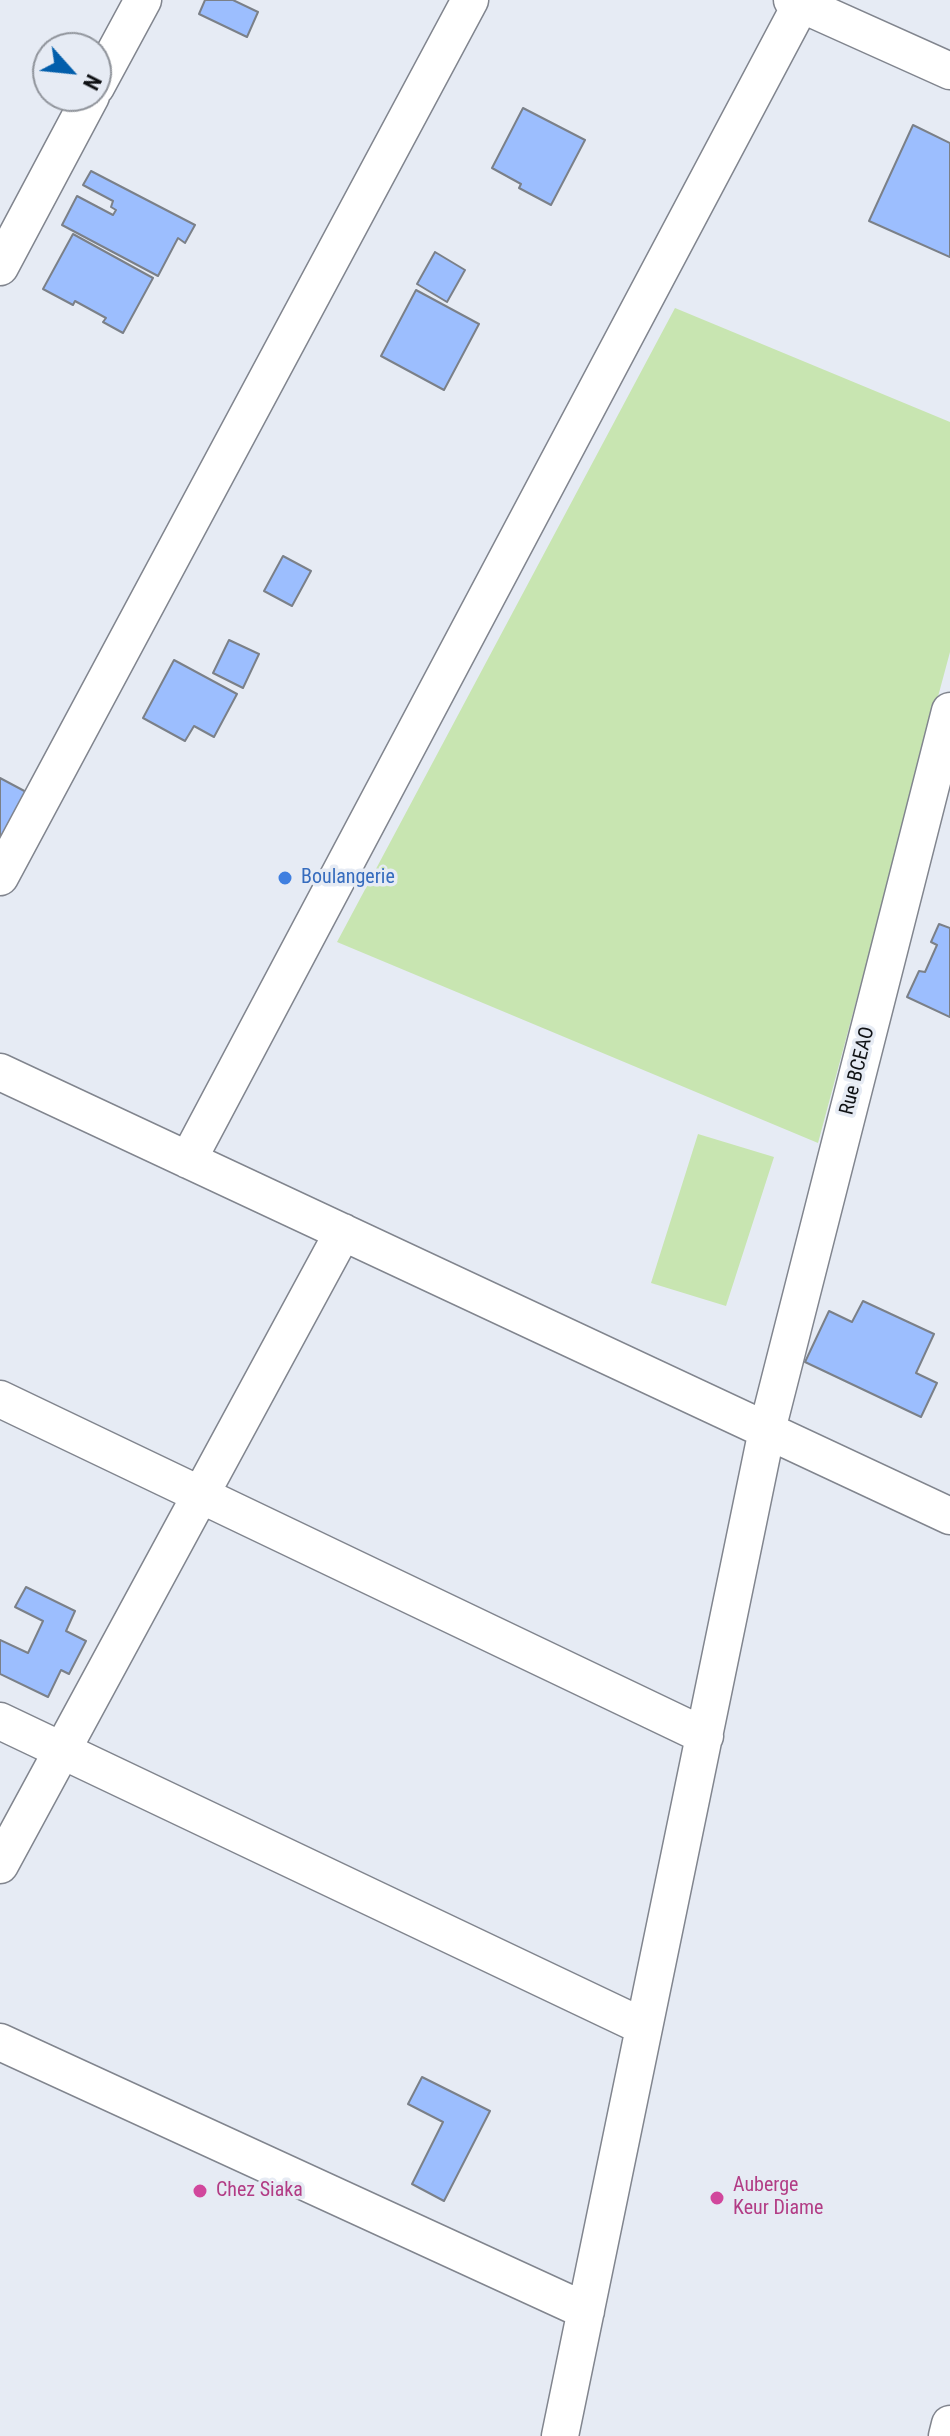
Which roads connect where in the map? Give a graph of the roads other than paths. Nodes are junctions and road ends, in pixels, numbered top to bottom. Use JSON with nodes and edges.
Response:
{"nodes":[{"id":1,"x":143,"y":0,"type":"edge"},
{"id":2,"x":470,"y":0,"type":"edge"},
{"id":3,"x":796,"y":2,"type":"edge"},
{"id":4,"x":112,"y":57,"type":"edge"},
{"id":5,"x":950,"y":71,"type":"edge"},
{"id":6,"x":82,"y":112,"type":"edge"},
{"id":7,"x":0,"y":267,"type":"edge"},
{"id":8,"x":950,"y":711,"type":"edge"},
{"id":9,"x":0,"y":877,"type":"edge"},
{"id":10,"x":0,"y":1072,"type":"edge"},
{"id":11,"x":188,"y":1160,"type":"junction"},
{"id":12,"x":343,"y":1232,"type":"junction"},
{"id":13,"x":0,"y":1399,"type":"edge"},
{"id":14,"x":767,"y":1430,"type":"junction"},
{"id":15,"x":200,"y":1495,"type":"junction"},
{"id":16,"x":950,"y":1516,"type":"edge"},
{"id":17,"x":0,"y":1721,"type":"edge"},
{"id":18,"x":705,"y":1736,"type":"junction"},
{"id":19,"x":62,"y":1750,"type":"junction"},
{"id":20,"x":0,"y":1865,"type":"edge"},
{"id":21,"x":644,"y":2027,"type":"junction"},
{"id":22,"x":0,"y":2042,"type":"edge"},
{"id":23,"x":586,"y":2311,"type":"junction"},
{"id":24,"x":950,"y":2424,"type":"edge"},
{"id":25,"x":560,"y":2436,"type":"edge"},
{"id":26,"x":947,"y":2436,"type":"edge"}],
"edges":[{"from":1,"to":4,"type":"street"},
{"from":2,"to":9,"type":"street"},
{"from":3,"to":5,"type":"street"},
{"from":3,"to":11,"type":"street"},
{"from":6,"to":7,"type":"street"},
{"from":8,"to":14,"type":"street","name":"Rue BCEAO"},
{"from":10,"to":11,"type":"street"},
{"from":11,"to":12,"type":"street"},
{"from":12,"to":14,"type":"street"},
{"from":12,"to":15,"type":"street"},
{"from":13,"to":15,"type":"street"},
{"from":14,"to":16,"type":"street"},
{"from":14,"to":18,"type":"street","name":"Rue BCEAO"},
{"from":15,"to":18,"type":"street"},
{"from":15,"to":19,"type":"street"},
{"from":17,"to":19,"type":"street"},
{"from":18,"to":21,"type":"street","name":"Rue BCEAO"},
{"from":19,"to":20,"type":"street"},
{"from":19,"to":21,"type":"street"},
{"from":21,"to":23,"type":"street","name":"Rue BCEAO"},
{"from":22,"to":23,"type":"street"},
{"from":23,"to":25,"type":"street","name":"Rue BCEAO"},
{"from":24,"to":26,"type":"street"}]}
